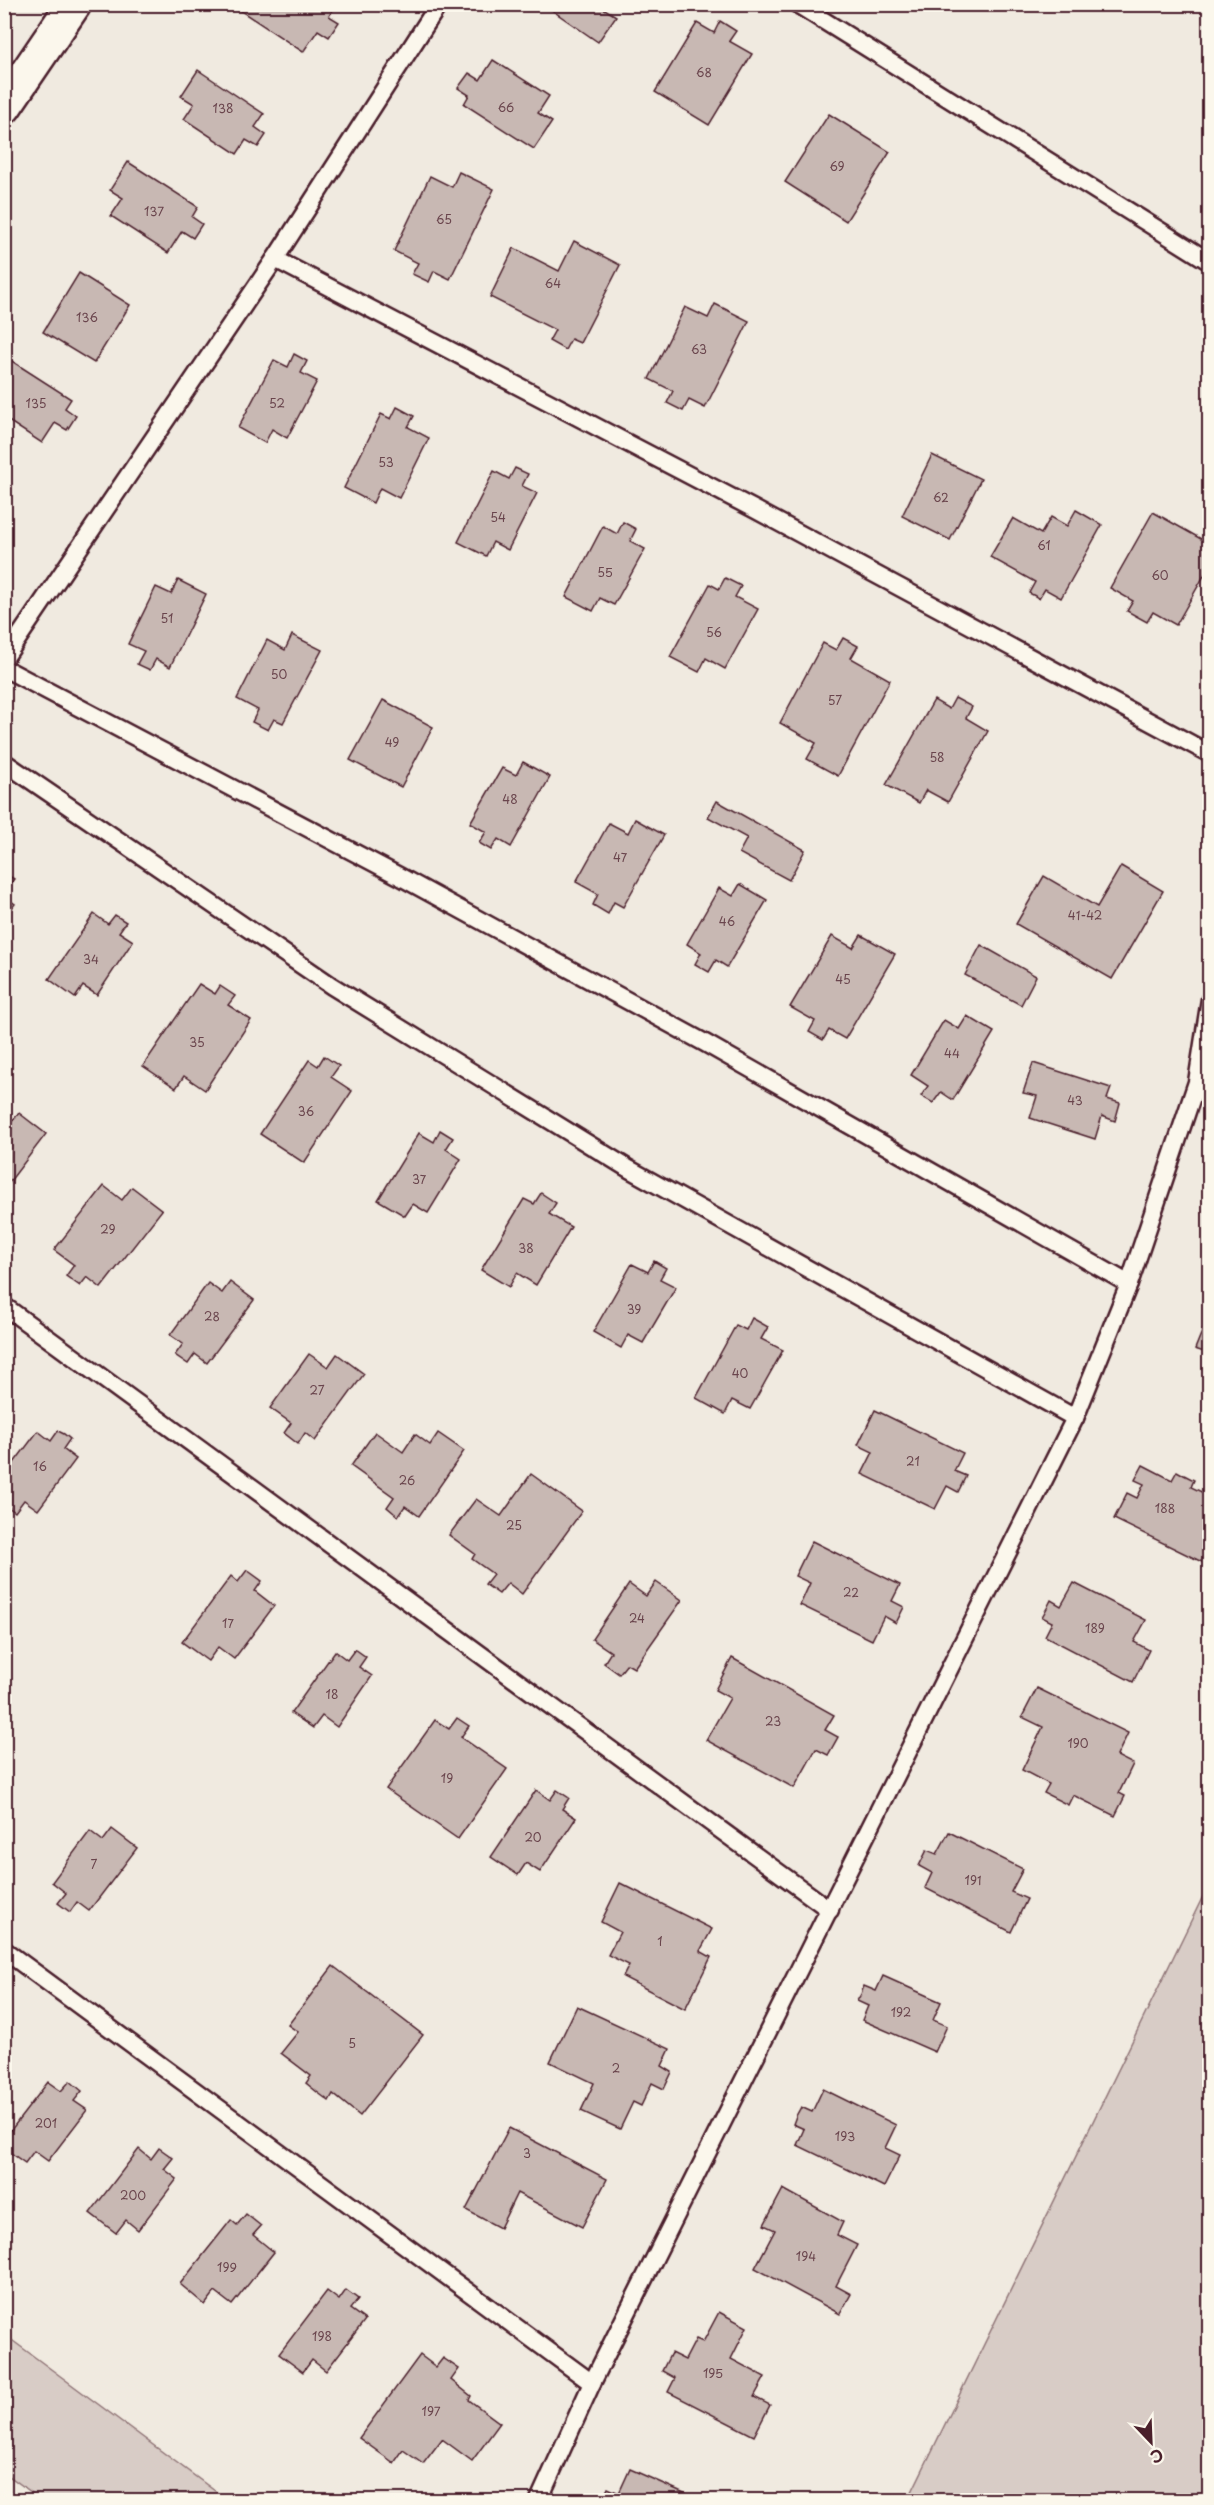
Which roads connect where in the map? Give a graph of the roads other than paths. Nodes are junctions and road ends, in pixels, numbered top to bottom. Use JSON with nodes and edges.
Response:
{"nodes":[{"id":1,"x":74,"y":4,"type":"edge"},
{"id":2,"x":439,"y":4,"type":"edge"},
{"id":3,"x":797,"y":4,"type":"edge"},
{"id":4,"x":4,"y":107,"type":"edge"},
{"id":5,"x":275,"y":259,"type":"junction"},
{"id":6,"x":1209,"y":262,"type":"edge"},
{"id":7,"x":4,"y":659,"type":"edge"},
{"id":8,"x":4,"y":668,"type":"edge"},
{"id":9,"x":1209,"y":754,"type":"edge"},
{"id":10,"x":4,"y":762,"type":"edge"},
{"id":11,"x":1209,"y":999,"type":"edge"},
{"id":12,"x":1129,"y":1284,"type":"junction"},
{"id":13,"x":4,"y":1306,"type":"edge"},
{"id":14,"x":1075,"y":1418,"type":"junction"},
{"id":15,"x":830,"y":1910,"type":"junction"},
{"id":16,"x":4,"y":1950,"type":"edge"},
{"id":17,"x":592,"y":2383,"type":"junction"},
{"id":18,"x":539,"y":2500,"type":"edge"}],
"edges":[{"from":1,"to":4,"type":"street"},
{"from":2,"to":5,"type":"lane"},
{"from":3,"to":6,"type":"lane"},
{"from":5,"to":7,"type":"lane"},
{"from":5,"to":9,"type":"lane"},
{"from":8,"to":12,"type":"lane"},
{"from":10,"to":14,"type":"lane"},
{"from":11,"to":12,"type":"lane"},
{"from":12,"to":14,"type":"lane"},
{"from":13,"to":15,"type":"lane"},
{"from":14,"to":15,"type":"lane"},
{"from":15,"to":17,"type":"lane"},
{"from":16,"to":17,"type":"lane"},
{"from":17,"to":18,"type":"lane"}]}
